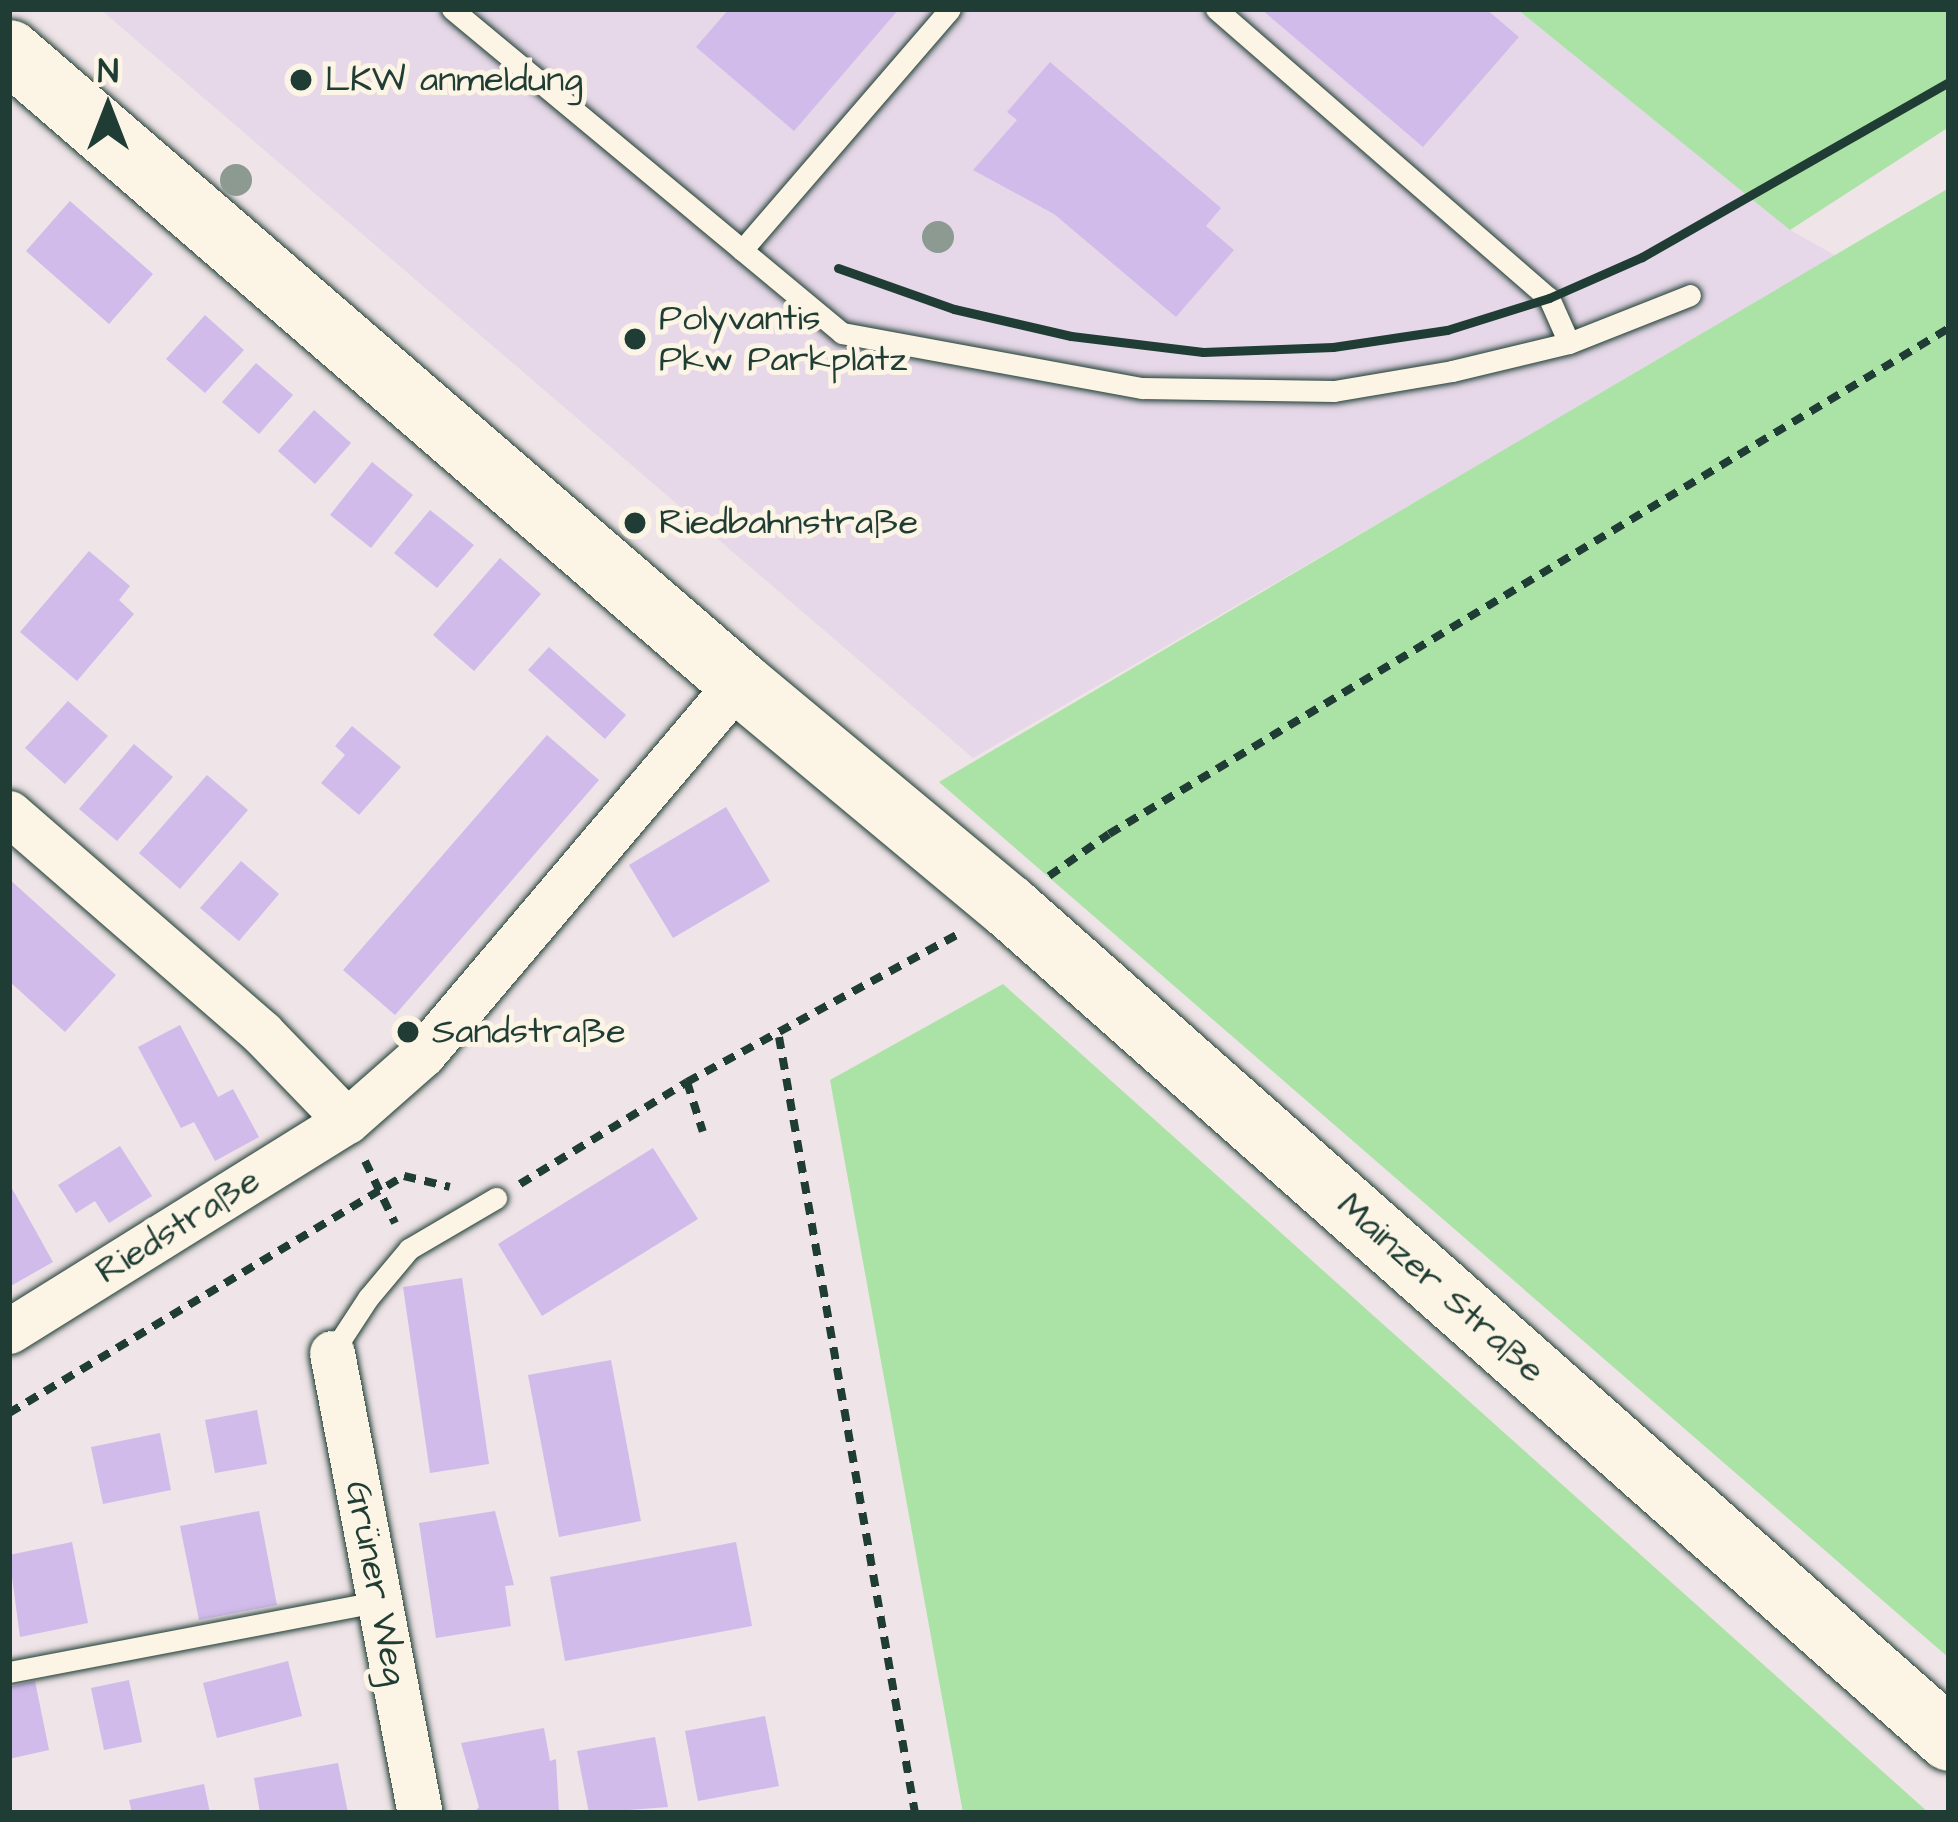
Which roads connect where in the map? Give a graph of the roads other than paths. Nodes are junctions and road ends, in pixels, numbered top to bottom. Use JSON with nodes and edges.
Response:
{"nodes":[{"id":1,"x":452,"y":9,"type":"edge"},
{"id":2,"x":950,"y":9,"type":"edge"},
{"id":3,"x":1216,"y":9,"type":"edge"},
{"id":4,"x":9,"y":51,"type":"edge"},
{"id":5,"x":742,"y":250,"type":"junction"},
{"id":6,"x":1690,"y":295,"type":"dead end"},
{"id":7,"x":1569,"y":343,"type":"junction"},
{"id":8,"x":740,"y":682,"type":"junction"},
{"id":9,"x":9,"y":813,"type":"edge"},
{"id":10,"x":346,"y":1121,"type":"junction"},
{"id":11,"x":496,"y":1198,"type":"road end"},
{"id":12,"x":9,"y":1331,"type":"edge"},
{"id":13,"x":332,"y":1353,"type":"joint"},
{"id":14,"x":380,"y":1601,"type":"junction"},
{"id":15,"x":9,"y":1672,"type":"edge"},
{"id":16,"x":1949,"y":1738,"type":"edge"},
{"id":17,"x":420,"y":1813,"type":"edge"}],
"edges":[{"from":1,"to":5,"type":"lane"},
{"from":2,"to":5,"type":"lane"},
{"from":3,"to":7,"type":"lane"},
{"from":4,"to":8,"type":"main road"},
{"from":5,"to":7,"type":"lane"},
{"from":6,"to":7,"type":"lane"},
{"from":8,"to":10,"type":"street"},
{"from":8,"to":16,"type":"main road","name":"Mainzer Straße"},
{"from":9,"to":10,"type":"street"},
{"from":10,"to":12,"type":"street","name":"Riedstraße"},
{"from":11,"to":13,"type":"lane"},
{"from":13,"to":14,"type":"street","name":"Grüner Weg"},
{"from":14,"to":15,"type":"lane"},
{"from":14,"to":17,"type":"street","name":"Grüner Weg"}]}
